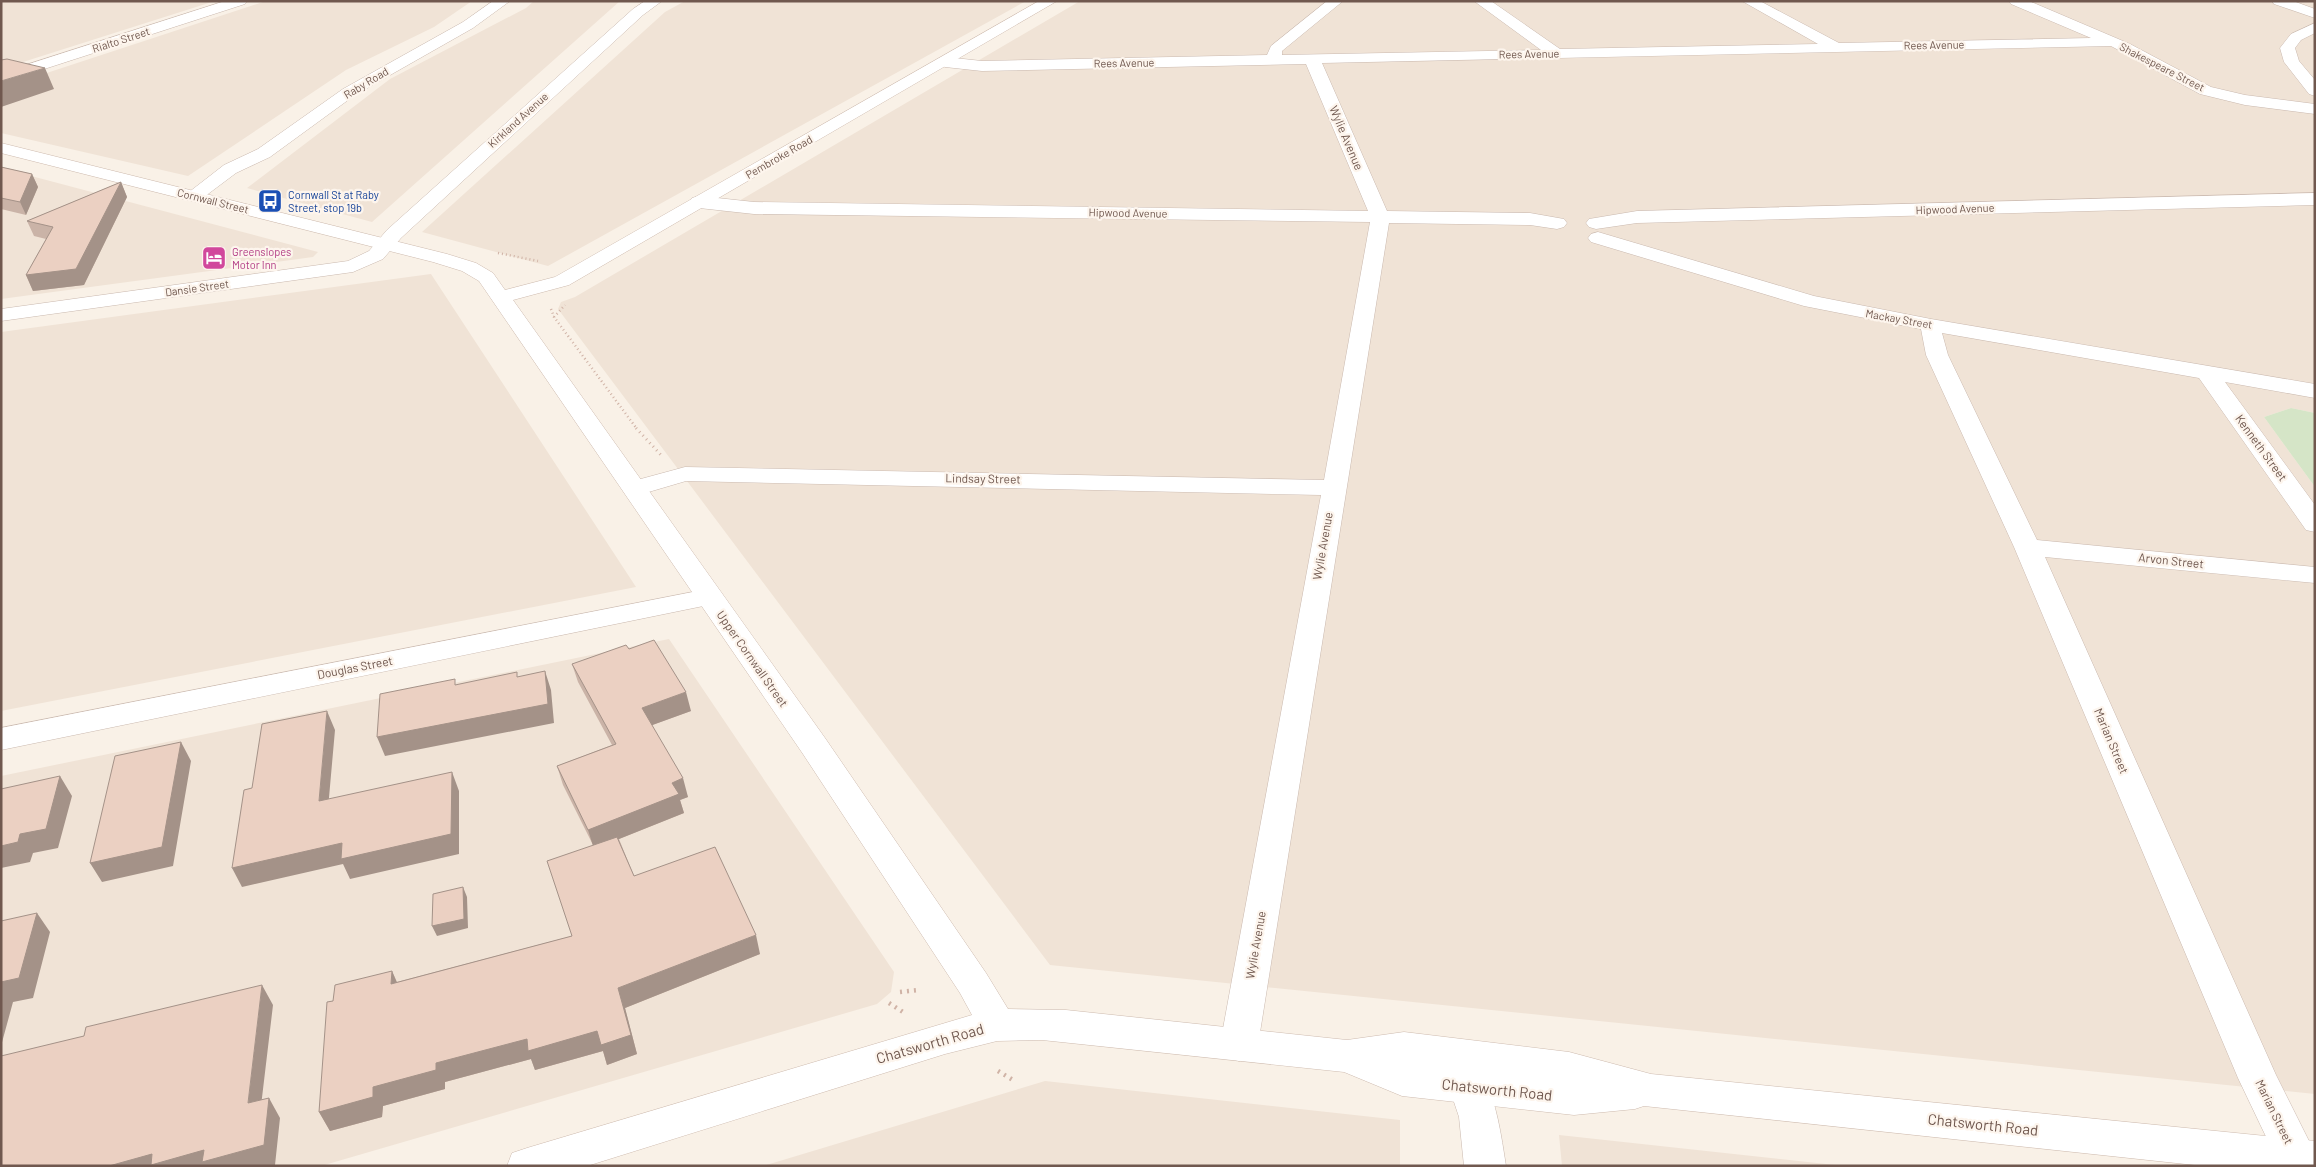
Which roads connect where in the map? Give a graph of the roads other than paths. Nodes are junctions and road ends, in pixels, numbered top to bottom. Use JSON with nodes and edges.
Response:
{"nodes":[{"id":1,"x":240,"y":1,"type":"edge"},
{"id":2,"x":485,"y":1,"type":"edge"},
{"id":3,"x":503,"y":1,"type":"edge"},
{"id":4,"x":655,"y":1,"type":"edge"},
{"id":5,"x":1050,"y":1,"type":"edge"},
{"id":6,"x":1336,"y":1,"type":"edge"},
{"id":7,"x":1482,"y":1,"type":"edge"},
{"id":8,"x":1749,"y":1,"type":"edge"},
{"id":9,"x":2016,"y":1,"type":"edge"},
{"id":10,"x":2280,"y":1,"type":"edge"},
{"id":11,"x":2315,"y":14,"type":"edge"},
{"id":12,"x":2315,"y":27,"type":"edge"},
{"id":13,"x":2113,"y":42,"type":"junction"},
{"id":14,"x":1835,"y":47,"type":"junction"},
{"id":15,"x":1556,"y":53,"type":"junction"},
{"id":16,"x":1276,"y":59,"type":"junction"},
{"id":17,"x":1312,"y":59,"type":"junction"},
{"id":18,"x":945,"y":62,"type":"junction"},
{"id":19,"x":1,"y":78,"type":"edge"},
{"id":20,"x":2315,"y":91,"type":"edge"},
{"id":21,"x":2315,"y":109,"type":"edge"},
{"id":22,"x":1,"y":148,"type":"edge"},
{"id":23,"x":230,"y":169,"type":"junction"},
{"id":24,"x":193,"y":196,"type":"junction"},
{"id":25,"x":2315,"y":199,"type":"edge"},
{"id":26,"x":699,"y":202,"type":"junction"},
{"id":27,"x":1380,"y":217,"type":"junction"},
{"id":28,"x":1597,"y":230,"type":"junction"},
{"id":29,"x":386,"y":244,"type":"junction"},
{"id":30,"x":500,"y":297,"type":"junction"},
{"id":31,"x":1,"y":315,"type":"edge"},
{"id":32,"x":1931,"y":325,"type":"junction"},
{"id":33,"x":2207,"y":373,"type":"junction"},
{"id":34,"x":2315,"y":391,"type":"edge"},
{"id":35,"x":2315,"y":405,"type":"edge"},
{"id":36,"x":635,"y":488,"type":"junction"},
{"id":37,"x":1333,"y":488,"type":"junction"},
{"id":38,"x":2315,"y":524,"type":"edge"},
{"id":39,"x":2027,"y":547,"type":"junction"},
{"id":40,"x":2315,"y":575,"type":"edge"},
{"id":41,"x":708,"y":597,"type":"junction"},
{"id":42,"x":1,"y":739,"type":"edge"},
{"id":43,"x":997,"y":1025,"type":"junction"},
{"id":44,"x":1239,"y":1045,"type":"junction"},
{"id":45,"x":1347,"y":1056,"type":"junction"},
{"id":46,"x":1469,"y":1087,"type":"junction"},
{"id":47,"x":1651,"y":1090,"type":"junction"},
{"id":48,"x":2306,"y":1158,"type":"edge"},
{"id":49,"x":527,"y":1166,"type":"edge"},
{"id":50,"x":1485,"y":1166,"type":"edge"}],
"edges":[{"from":1,"to":19,"type":"street","name":"Rialto Street"},
{"from":2,"to":23,"type":"street","name":"Raby Road"},
{"from":3,"to":23,"type":"street","name":"Raby Road"},
{"from":4,"to":29,"type":"street","name":"Kirkland Avenue"},
{"from":5,"to":18,"type":"street","name":"Pembroke Road"},
{"from":6,"to":16,"type":"street"},
{"from":7,"to":15,"type":"street"},
{"from":8,"to":14,"type":"street"},
{"from":9,"to":13,"type":"street","name":"Shakespeare Street"},
{"from":10,"to":11,"type":"street"},
{"from":12,"to":20,"type":"street"},
{"from":13,"to":14,"type":"street","name":"Rees Avenue"},
{"from":13,"to":21,"type":"street","name":"Shakespeare Street"},
{"from":14,"to":15,"type":"street","name":"Rees Avenue"},
{"from":15,"to":17,"type":"street","name":"Rees Avenue"},
{"from":16,"to":17,"type":"street","name":"Rees Avenue"},
{"from":16,"to":18,"type":"street","name":"Rees Avenue"},
{"from":17,"to":27,"type":"street","name":"Wylie Avenue"},
{"from":18,"to":26,"type":"street","name":"Pembroke Road"},
{"from":22,"to":24,"type":"street","name":"Cornwall Street"},
{"from":23,"to":24,"type":"street","name":"Raby Road"},
{"from":24,"to":29,"type":"street","name":"Cornwall Street"},
{"from":25,"to":28,"type":"street","name":"Hipwood Avenue"},
{"from":26,"to":27,"type":"street","name":"Hipwood Avenue"},
{"from":26,"to":30,"type":"street","name":"Pembroke Road"},
{"from":27,"to":28,"type":"street","name":"Hipwood Avenue"},
{"from":27,"to":37,"type":"street","name":"Wylie Avenue"},
{"from":28,"to":32,"type":"street","name":"Mackay Street"},
{"from":29,"to":30,"type":"street","name":"Cornwall Street"},
{"from":29,"to":31,"type":"street","name":"Dansie Street"},
{"from":30,"to":36,"type":"street","name":"Upper Cornwall Street"},
{"from":32,"to":33,"type":"street","name":"Mackay Street"},
{"from":32,"to":39,"type":"street","name":"Marian Street"},
{"from":33,"to":34,"type":"street","name":"Mackay Street"},
{"from":33,"to":35,"type":"street","name":"Mackay Street"},
{"from":33,"to":38,"type":"street","name":"Kenneth Street"},
{"from":36,"to":37,"type":"street","name":"Lindsay Street"},
{"from":36,"to":41,"type":"street","name":"Upper Cornwall Street"},
{"from":37,"to":44,"type":"street","name":"Wylie Avenue"},
{"from":39,"to":40,"type":"street","name":"Arvon Street"},
{"from":39,"to":48,"type":"street","name":"Marian Street"},
{"from":41,"to":42,"type":"street","name":"Douglas Street"},
{"from":41,"to":43,"type":"street","name":"Upper Cornwall Street"},
{"from":43,"to":44,"type":"street","name":"Chatsworth Road"},
{"from":43,"to":49,"type":"street","name":"Chatsworth Road"},
{"from":44,"to":45,"type":"street","name":"Chatsworth Road"},
{"from":45,"to":46,"type":"street","name":"Chatsworth Road"},
{"from":45,"to":47,"type":"street","name":"Chatsworth Road"},
{"from":46,"to":47,"type":"street","name":"Chatsworth Road"},
{"from":46,"to":50,"type":"street"},
{"from":47,"to":48,"type":"street","name":"Chatsworth Road"}]}
